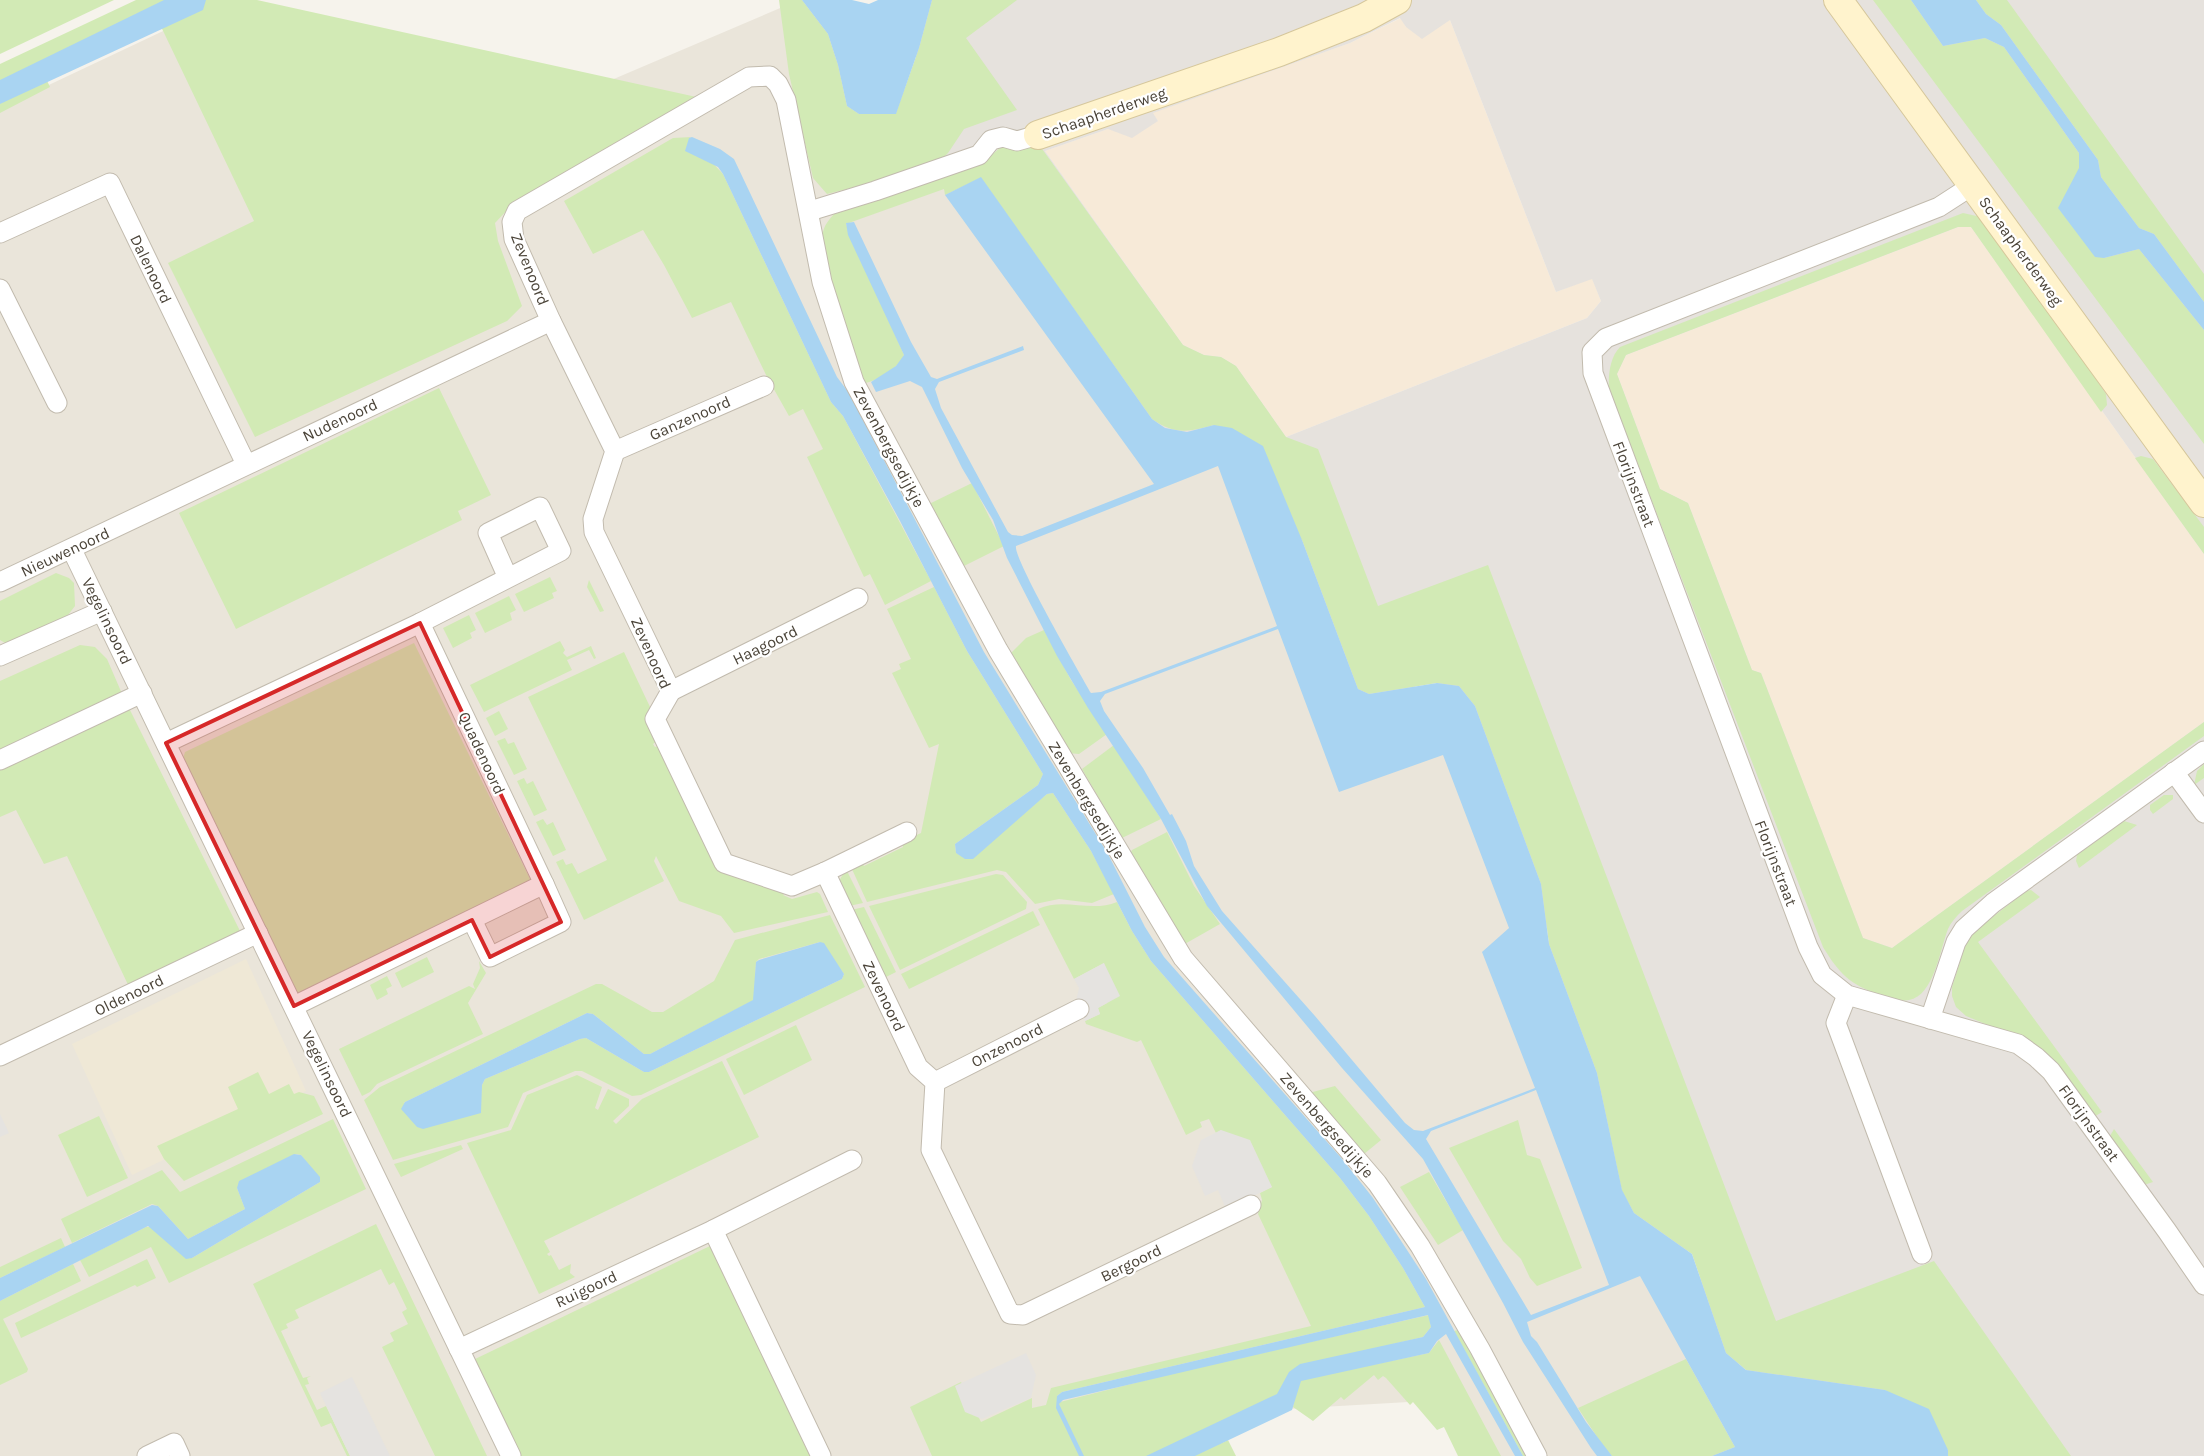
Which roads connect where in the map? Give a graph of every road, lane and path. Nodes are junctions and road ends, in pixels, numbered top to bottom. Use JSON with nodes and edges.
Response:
{"nodes":[{"id":1,"x":1397,"y":0,"type":"edge"},
{"id":2,"x":1838,"y":0,"type":"edge"},
{"id":3,"x":770,"y":76,"type":"joint"},
{"id":4,"x":1038,"y":135,"type":"joint"},
{"id":5,"x":1973,"y":185,"type":"junction"},
{"id":6,"x":810,"y":211,"type":"junction"},
{"id":7,"x":0,"y":233,"type":"edge"},
{"id":8,"x":0,"y":289,"type":"edge"},
{"id":9,"x":551,"y":321,"type":"junction"},
{"id":10,"x":764,"y":386,"type":"dead end"},
{"id":11,"x":57,"y":403,"type":"dead end"},
{"id":12,"x":615,"y":451,"type":"junction"},
{"id":13,"x":246,"y":464,"type":"junction"},
{"id":14,"x":2204,"y":503,"type":"edge"},
{"id":15,"x":129,"y":522,"type":"joint"},
{"id":16,"x":72,"y":550,"type":"junction"},
{"id":17,"x":508,"y":578,"type":"dead end"},
{"id":18,"x":0,"y":582,"type":"edge"},
{"id":19,"x":858,"y":598,"type":"dead end"},
{"id":20,"x":102,"y":611,"type":"junction"},
{"id":21,"x":420,"y":623,"type":"junction"},
{"id":22,"x":0,"y":656,"type":"edge"},
{"id":23,"x":671,"y":691,"type":"junction"},
{"id":24,"x":142,"y":693,"type":"junction"},
{"id":25,"x":166,"y":743,"type":"junction"},
{"id":26,"x":2204,"y":751,"type":"edge"},
{"id":27,"x":0,"y":760,"type":"edge"},
{"id":28,"x":2174,"y":772,"type":"junction"},
{"id":29,"x":2204,"y":813,"type":"edge"},
{"id":30,"x":907,"y":832,"type":"dead end"},
{"id":31,"x":825,"y":872,"type":"junction"},
{"id":32,"x":544,"y":884,"type":"junction"},
{"id":33,"x":472,"y":920,"type":"junction"},
{"id":34,"x":258,"y":933,"type":"junction"},
{"id":35,"x":1847,"y":995,"type":"junction"},
{"id":36,"x":294,"y":1006,"type":"junction"},
{"id":37,"x":1079,"y":1009,"type":"dead end"},
{"id":38,"x":1930,"y":1019,"type":"junction"},
{"id":39,"x":0,"y":1056,"type":"edge"},
{"id":40,"x":935,"y":1082,"type":"junction"},
{"id":41,"x":852,"y":1160,"type":"dead end"},
{"id":42,"x":1251,"y":1205,"type":"dead end"},
{"id":43,"x":713,"y":1230,"type":"junction"},
{"id":44,"x":1922,"y":1254,"type":"dead end"},
{"id":45,"x":2204,"y":1284,"type":"edge"},
{"id":46,"x":459,"y":1349,"type":"junction"},
{"id":47,"x":147,"y":1456,"type":"edge"},
{"id":48,"x":180,"y":1456,"type":"edge"},
{"id":49,"x":511,"y":1456,"type":"edge"},
{"id":50,"x":821,"y":1456,"type":"edge"},
{"id":51,"x":1537,"y":1456,"type":"edge"}],
"edges":[{"from":1,"to":4,"type":"street","name":"Schaapherderweg"},
{"from":2,"to":5,"type":"street","name":"Schaapherderweg"},
{"from":3,"to":6,"type":"street","name":"Zevenbergsedijkje"},
{"from":3,"to":9,"type":"street","name":"Zevenoord"},
{"from":4,"to":6,"type":"street","name":"Schaapherderweg"},
{"from":5,"to":14,"type":"street","name":"Schaapherderweg"},
{"from":5,"to":35,"type":"street","name":"Florijnstraat"},
{"from":6,"to":51,"type":"street","name":"Zevenbergsedijkje"},
{"from":7,"to":13,"type":"street","name":"Dalenoord"},
{"from":8,"to":11,"type":"street"},
{"from":9,"to":12,"type":"street","name":"Zevenoord"},
{"from":9,"to":13,"type":"street","name":"Nudenoord"},
{"from":10,"to":12,"type":"street","name":"Ganzenoord"},
{"from":12,"to":23,"type":"street","name":"Zevenoord"},
{"from":13,"to":15,"type":"street","name":"Nudenoord"},
{"from":15,"to":16,"type":"street","name":"Nieuwenoord"},
{"from":16,"to":18,"type":"street","name":"Nieuwenoord"},
{"from":16,"to":20,"type":"street","name":"Vegelinsoord"},
{"from":17,"to":21,"type":"street"},
{"from":19,"to":23,"type":"street","name":"Haagoord"},
{"from":20,"to":22,"type":"street"},
{"from":20,"to":24,"type":"street","name":"Vegelinsoord"},
{"from":21,"to":25,"type":"street"},
{"from":21,"to":32,"type":"street","name":"Quadenoord"},
{"from":23,"to":31,"type":"street","name":"Zevenoord"},
{"from":24,"to":25,"type":"street","name":"Vegelinsoord"},
{"from":24,"to":27,"type":"street"},
{"from":25,"to":34,"type":"street","name":"Vegelinsoord"},
{"from":26,"to":28,"type":"street"},
{"from":28,"to":29,"type":"street"},
{"from":28,"to":38,"type":"street"},
{"from":30,"to":31,"type":"street"},
{"from":31,"to":40,"type":"street","name":"Zevenoord"},
{"from":32,"to":33,"type":"street"},
{"from":32,"to":33,"type":"street","name":"Quadenoord"},
{"from":33,"to":36,"type":"street"},
{"from":34,"to":36,"type":"street","name":"Vegelinsoord"},
{"from":34,"to":39,"type":"street","name":"Oldenoord"},
{"from":35,"to":38,"type":"street","name":"Florijnstraat"},
{"from":35,"to":44,"type":"street"},
{"from":36,"to":46,"type":"street","name":"Vegelinsoord"},
{"from":37,"to":40,"type":"street","name":"Onzenoord"},
{"from":38,"to":45,"type":"street","name":"Florijnstraat"},
{"from":40,"to":42,"type":"street","name":"Bergoord"},
{"from":41,"to":43,"type":"street","name":"Ruigoord"},
{"from":43,"to":46,"type":"street","name":"Ruigoord"},
{"from":43,"to":50,"type":"street"},
{"from":46,"to":49,"type":"street","name":"Vegelinsoord"},
{"from":47,"to":48,"type":"street"}]}
